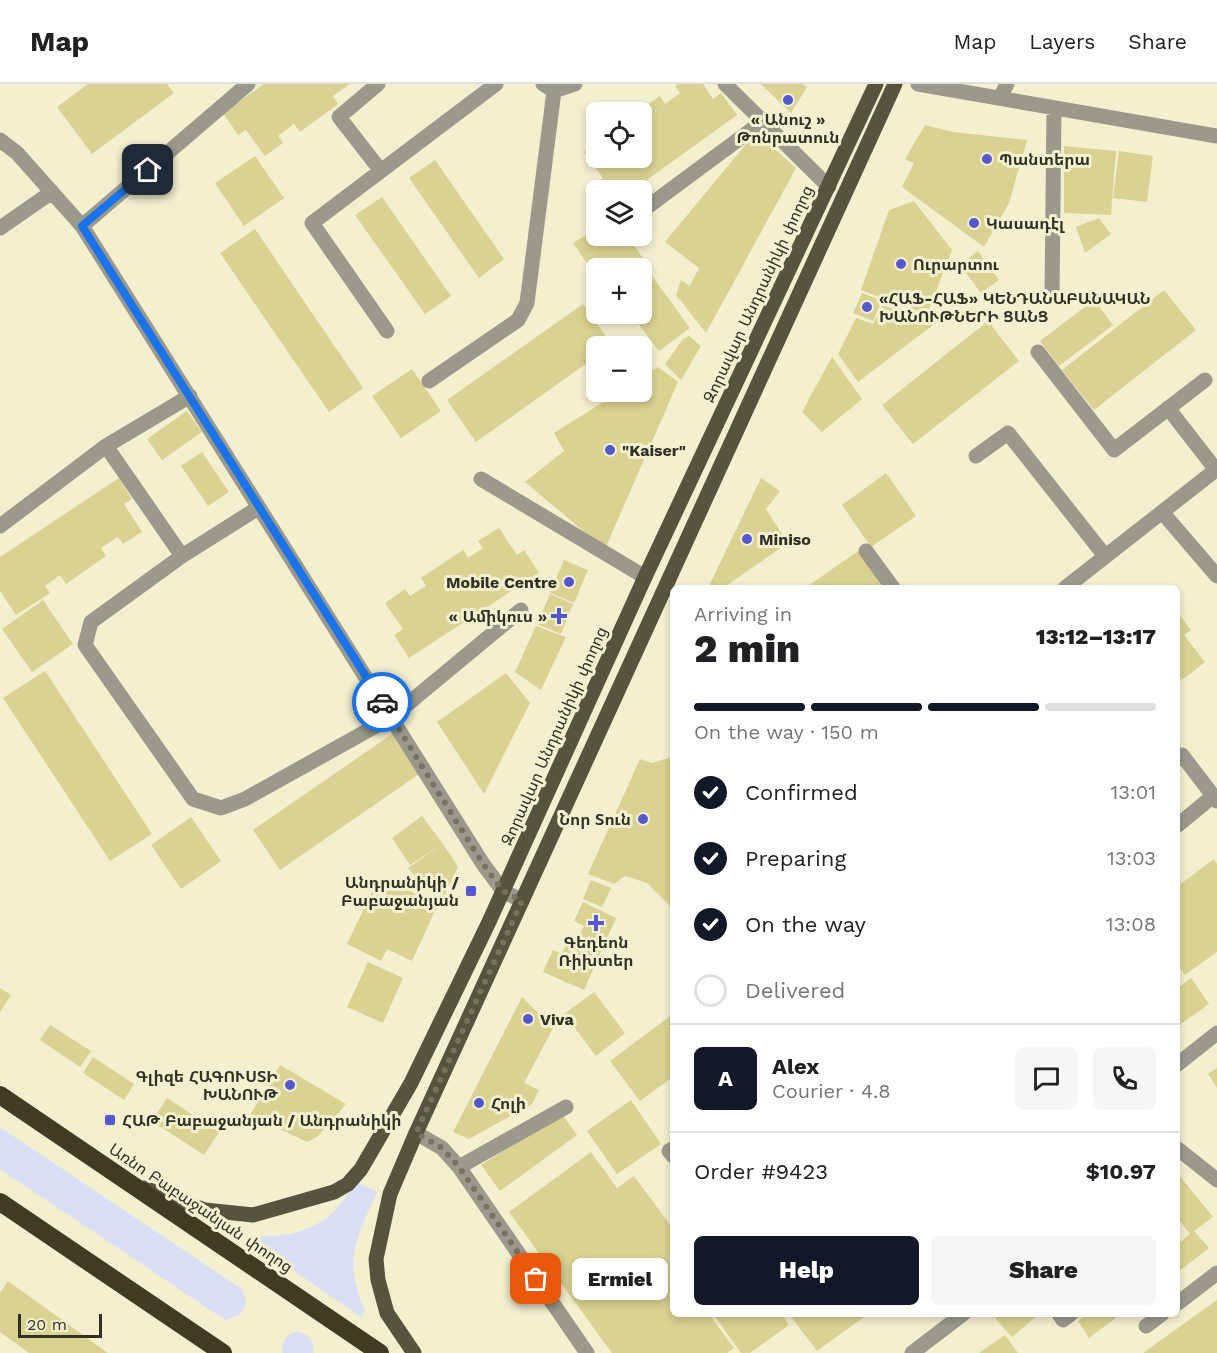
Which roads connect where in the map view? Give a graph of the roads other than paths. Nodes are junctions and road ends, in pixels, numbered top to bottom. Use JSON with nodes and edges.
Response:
{"nodes":[{"id":1,"x":248,"y":84,"type":"edge"},
{"id":2,"x":378,"y":84,"type":"edge"},
{"id":3,"x":496,"y":84,"type":"edge"},
{"id":4,"x":575,"y":84,"type":"edge"},
{"id":5,"x":725,"y":84,"type":"edge"},
{"id":6,"x":876,"y":84,"type":"edge"},
{"id":7,"x":895,"y":84,"type":"edge"},
{"id":8,"x":918,"y":84,"type":"edge"},
{"id":9,"x":1007,"y":84,"type":"edge"},
{"id":10,"x":548,"y":88,"type":"edge"},
{"id":11,"x":1000,"y":98,"type":"junction"},
{"id":12,"x":1054,"y":108,"type":"junction"},
{"id":13,"x":762,"y":122,"type":"junction"},
{"id":14,"x":1217,"y":136,"type":"edge"},
{"id":15,"x":0,"y":141,"type":"edge"},
{"id":16,"x":381,"y":171,"type":"junction"},
{"id":17,"x":829,"y":187,"type":"junction"},
{"id":18,"x":52,"y":192,"type":"junction"},
{"id":19,"x":652,"y":204,"type":"edge"},
{"id":20,"x":82,"y":226,"type":"junction"},
{"id":21,"x":0,"y":228,"type":"edge"},
{"id":22,"x":1052,"y":296,"type":"dead end"},
{"id":23,"x":387,"y":332,"type":"dead end"},
{"id":24,"x":1038,"y":352,"type":"dead end"},
{"id":25,"x":1205,"y":380,"type":"dead end"},
{"id":26,"x":429,"y":381,"type":"dead end"},
{"id":27,"x":190,"y":396,"type":"junction"},
{"id":28,"x":1168,"y":408,"type":"junction"},
{"id":29,"x":106,"y":446,"type":"junction"},
{"id":30,"x":976,"y":456,"type":"dead end"},
{"id":31,"x":1217,"y":469,"type":"edge"},
{"id":32,"x":481,"y":479,"type":"dead end"},
{"id":33,"x":258,"y":508,"type":"junction"},
{"id":34,"x":1162,"y":512,"type":"junction"},
{"id":35,"x":0,"y":526,"type":"edge"},
{"id":36,"x":866,"y":551,"type":"dead end"},
{"id":37,"x":182,"y":556,"type":"junction"},
{"id":38,"x":1106,"y":556,"type":"junction"},
{"id":39,"x":1217,"y":576,"type":"edge"},
{"id":40,"x":645,"y":577,"type":"junction"},
{"id":41,"x":891,"y":585,"type":"edge"},
{"id":42,"x":1069,"y":585,"type":"edge"},
{"id":43,"x":521,"y":610,"type":"dead end"},
{"id":44,"x":392,"y":717,"type":"junction"},
{"id":45,"x":1182,"y":755,"type":"dead end"},
{"id":46,"x":1215,"y":799,"type":"edge"},
{"id":47,"x":1180,"y":824,"type":"edge"},
{"id":48,"x":503,"y":891,"type":"junction"},
{"id":49,"x":522,"y":901,"type":"junction"},
{"id":50,"x":1217,"y":1033,"type":"edge"},
{"id":51,"x":1180,"y":1062,"type":"edge"},
{"id":52,"x":0,"y":1095,"type":"edge"},
{"id":53,"x":566,"y":1107,"type":"dead end"},
{"id":54,"x":416,"y":1133,"type":"junction"},
{"id":55,"x":1180,"y":1151,"type":"edge"},
{"id":56,"x":459,"y":1167,"type":"junction"},
{"id":57,"x":1217,"y":1180,"type":"edge"},
{"id":58,"x":127,"y":1181,"type":"junction"},
{"id":59,"x":2,"y":1208,"type":"edge"},
{"id":60,"x":1217,"y":1273,"type":"edge"},
{"id":61,"x":1180,"y":1301,"type":"edge"},
{"id":62,"x":959,"y":1317,"type":"edge"},
{"id":63,"x":1158,"y":1317,"type":"edge"},
{"id":64,"x":1146,"y":1326,"type":"dead end"},
{"id":65,"x":223,"y":1353,"type":"edge"},
{"id":66,"x":380,"y":1353,"type":"edge"},
{"id":67,"x":414,"y":1353,"type":"edge"},
{"id":68,"x":587,"y":1353,"type":"edge"},
{"id":69,"x":912,"y":1353,"type":"edge"}],
"edges":[{"from":1,"to":20,"type":"lane"},
{"from":2,"to":16,"type":"lane"},
{"from":3,"to":16,"type":"lane"},
{"from":4,"to":10,"type":"lane"},
{"from":5,"to":13,"type":"lane"},
{"from":6,"to":17,"type":"main road","name":"Զորավար Անդրանիկի փողոց"},
{"from":7,"to":49,"type":"main road"},
{"from":8,"to":11,"type":"lane"},
{"from":9,"to":11,"type":"lane"},
{"from":10,"to":26,"type":"lane"},
{"from":11,"to":12,"type":"lane"},
{"from":12,"to":14,"type":"lane"},
{"from":12,"to":22,"type":"lane"},
{"from":13,"to":17,"type":"lane"},
{"from":13,"to":19,"type":"lane"},
{"from":15,"to":18,"type":"lane"},
{"from":16,"to":23,"type":"lane"},
{"from":17,"to":40,"type":"main road","name":"Զորավար Անդրանիկի փողոց"},
{"from":18,"to":20,"type":"lane"},
{"from":18,"to":21,"type":"lane"},
{"from":20,"to":27,"type":"lane"},
{"from":24,"to":28,"type":"lane"},
{"from":25,"to":28,"type":"lane"},
{"from":27,"to":29,"type":"lane"},
{"from":27,"to":33,"type":"lane"},
{"from":28,"to":31,"type":"lane"},
{"from":29,"to":35,"type":"lane"},
{"from":29,"to":37,"type":"lane"},
{"from":30,"to":38,"type":"lane"},
{"from":31,"to":34,"type":"lane"},
{"from":32,"to":40,"type":"lane"},
{"from":33,"to":37,"type":"lane"},
{"from":33,"to":44,"type":"lane"},
{"from":34,"to":38,"type":"lane"},
{"from":34,"to":39,"type":"lane"},
{"from":36,"to":41,"type":"lane"},
{"from":37,"to":44,"type":"lane"},
{"from":38,"to":42,"type":"lane"},
{"from":40,"to":48,"type":"main road","name":"Զորավար Անդրանիկի փողոց"},
{"from":43,"to":44,"type":"lane"},
{"from":44,"to":48,"type":"lane"},
{"from":45,"to":46,"type":"lane"},
{"from":46,"to":47,"type":"lane"},
{"from":48,"to":49,"type":"lane"},
{"from":48,"to":58,"type":"main road","name":"Զորավար Անդրանիկի փողոց"},
{"from":49,"to":54,"type":"main road"},
{"from":50,"to":51,"type":"lane"},
{"from":52,"to":58,"type":"highway","name":"Առնո Բաբաջանյան փողոց"},
{"from":53,"to":56,"type":"lane"},
{"from":54,"to":56,"type":"lane"},
{"from":54,"to":67,"type":"main road"},
{"from":55,"to":57,"type":"lane"},
{"from":56,"to":68,"type":"lane"},
{"from":58,"to":66,"type":"highway","name":"Առնո Բաբաջանյան փողոց"},
{"from":59,"to":65,"type":"highway"},
{"from":60,"to":61,"type":"lane"},
{"from":62,"to":69,"type":"lane"},
{"from":63,"to":64,"type":"lane"}]}
